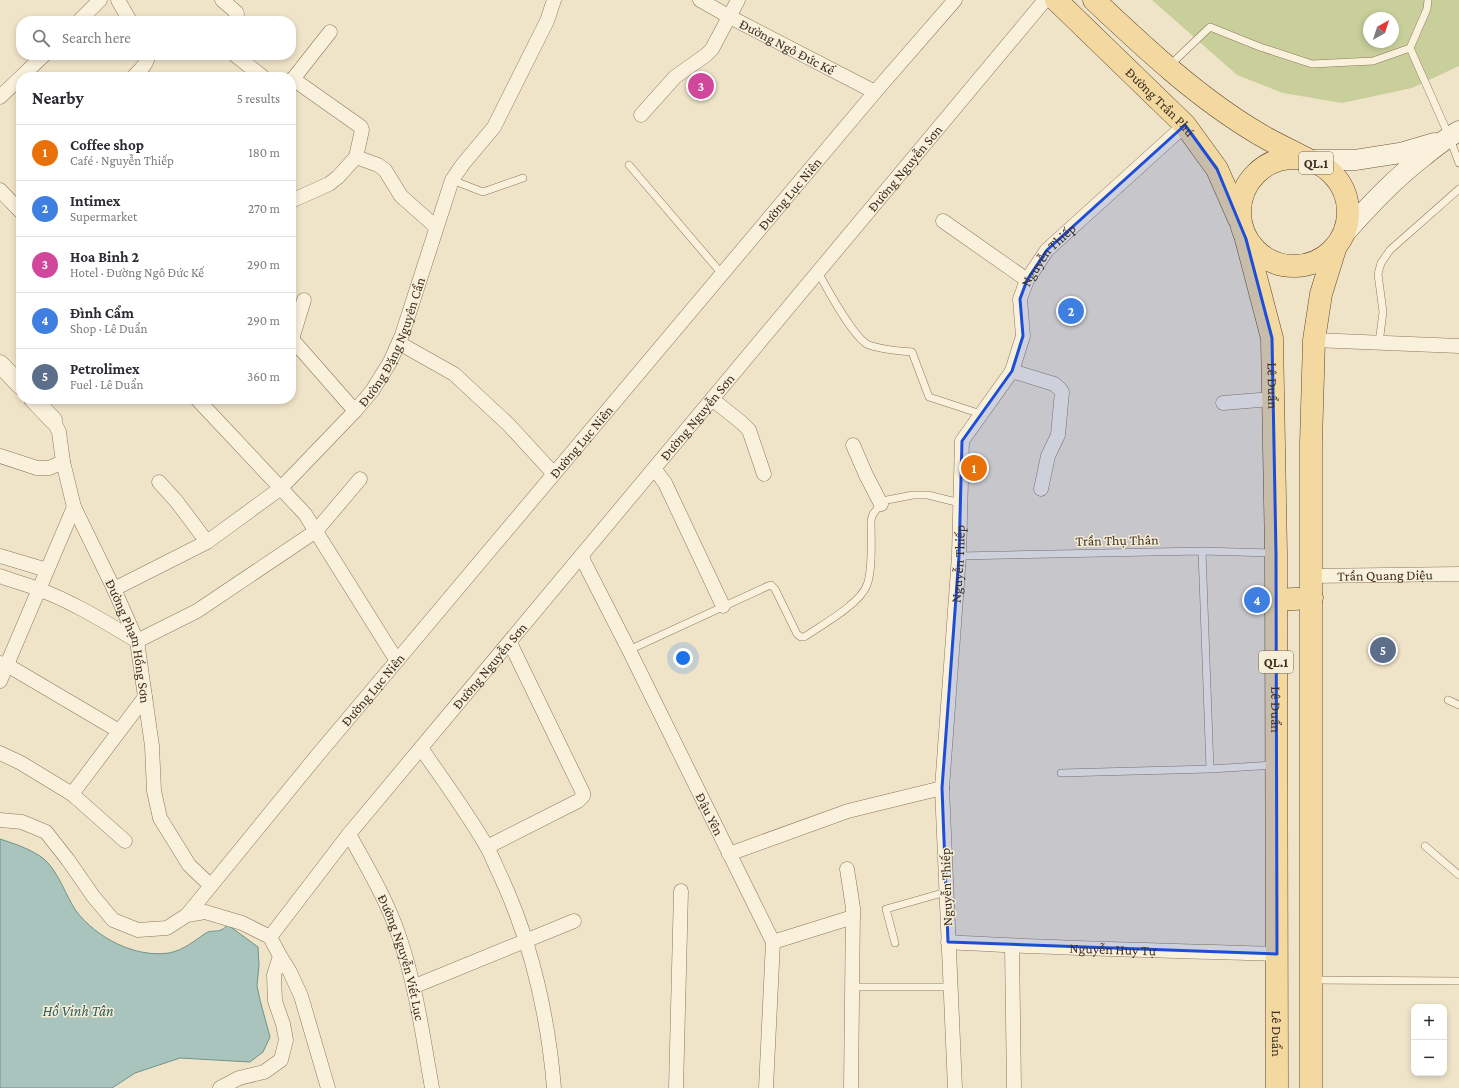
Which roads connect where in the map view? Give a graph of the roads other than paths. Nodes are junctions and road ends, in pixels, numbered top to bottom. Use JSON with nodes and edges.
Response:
{"nodes":[{"id":1,"x":100,"y":0,"type":"edge"},
{"id":2,"x":118,"y":0,"type":"edge"},
{"id":3,"x":222,"y":0,"type":"edge"},
{"id":4,"x":554,"y":0,"type":"edge"},
{"id":5,"x":700,"y":0,"type":"edge"},
{"id":6,"x":738,"y":0,"type":"edge"},
{"id":7,"x":955,"y":0,"type":"edge"},
{"id":8,"x":1045,"y":0,"type":"edge"},
{"id":9,"x":1056,"y":0,"type":"edge"},
{"id":10,"x":1094,"y":0,"type":"edge"},
{"id":11,"x":1428,"y":0,"type":"edge"},
{"id":12,"x":84,"y":16,"type":"edge"},
{"id":13,"x":127,"y":16,"type":"edge"},
{"id":14,"x":236,"y":16,"type":"edge"},
{"id":15,"x":728,"y":16,"type":"junction"},
{"id":16,"x":330,"y":32,"type":"dead end"},
{"id":17,"x":1410,"y":48,"type":"junction"},
{"id":18,"x":38,"y":60,"type":"edge"},
{"id":19,"x":147,"y":60,"type":"edge"},
{"id":20,"x":241,"y":60,"type":"edge"},
{"id":21,"x":1168,"y":67,"type":"junction"},
{"id":22,"x":25,"y":72,"type":"edge"},
{"id":23,"x":137,"y":72,"type":"edge"},
{"id":24,"x":257,"y":72,"type":"edge"},
{"id":25,"x":296,"y":75,"type":"edge"},
{"id":26,"x":16,"y":80,"type":"edge"},
{"id":27,"x":296,"y":83,"type":"edge"},
{"id":28,"x":875,"y":92,"type":"junction"},
{"id":29,"x":1,"y":93,"type":"edge"},
{"id":30,"x":641,"y":115,"type":"dead end"},
{"id":31,"x":1185,"y":125,"type":"junction"},
{"id":32,"x":1451,"y":135,"type":"edge"},
{"id":33,"x":356,"y":157,"type":"junction"},
{"id":34,"x":1308,"y":160,"type":"junction"},
{"id":35,"x":1459,"y":163,"type":"edge"},
{"id":36,"x":629,"y":165,"type":"dead end"},
{"id":37,"x":523,"y":178,"type":"dead end"},
{"id":38,"x":452,"y":180,"type":"junction"},
{"id":39,"x":1459,"y":189,"type":"edge"},
{"id":40,"x":0,"y":190,"type":"edge"},
{"id":41,"x":296,"y":199,"type":"edge"},
{"id":42,"x":16,"y":207,"type":"edge"},
{"id":43,"x":943,"y":221,"type":"dead end"},
{"id":44,"x":436,"y":228,"type":"junction"},
{"id":45,"x":1243,"y":231,"type":"junction"},
{"id":46,"x":1340,"y":241,"type":"junction"},
{"id":47,"x":818,"y":272,"type":"junction"},
{"id":48,"x":722,"y":274,"type":"junction"},
{"id":49,"x":1027,"y":280,"type":"junction"},
{"id":50,"x":304,"y":300,"type":"dead end"},
{"id":51,"x":296,"y":323,"type":"edge"},
{"id":52,"x":1314,"y":340,"type":"junction"},
{"id":53,"x":1379,"y":342,"type":"junction"},
{"id":54,"x":399,"y":343,"type":"junction"},
{"id":55,"x":296,"y":344,"type":"edge"},
{"id":56,"x":1459,"y":346,"type":"edge"},
{"id":57,"x":0,"y":364,"type":"edge"},
{"id":58,"x":1012,"y":371,"type":"junction"},
{"id":59,"x":16,"y":381,"type":"edge"},
{"id":60,"x":712,"y":399,"type":"junction"},
{"id":61,"x":1272,"y":399,"type":"junction"},
{"id":62,"x":1223,"y":403,"type":"dead end"},
{"id":63,"x":38,"y":404,"type":"edge"},
{"id":64,"x":203,"y":404,"type":"edge"},
{"id":65,"x":355,"y":411,"type":"junction"},
{"id":66,"x":981,"y":414,"type":"junction"},
{"id":67,"x":53,"y":420,"type":"joint"},
{"id":68,"x":853,"y":445,"type":"dead end"},
{"id":69,"x":0,"y":456,"type":"edge"},
{"id":70,"x":63,"y":462,"type":"junction"},
{"id":71,"x":651,"y":472,"type":"junction"},
{"id":72,"x":554,"y":474,"type":"junction"},
{"id":73,"x":764,"y":474,"type":"dead end"},
{"id":74,"x":360,"y":479,"type":"dead end"},
{"id":75,"x":159,"y":482,"type":"dead end"},
{"id":76,"x":281,"y":488,"type":"junction"},
{"id":77,"x":1041,"y":489,"type":"dead end"},
{"id":78,"x":960,"y":503,"type":"junction"},
{"id":79,"x":881,"y":504,"type":"junction"},
{"id":80,"x":74,"y":507,"type":"junction"},
{"id":81,"x":316,"y":531,"type":"junction"},
{"id":82,"x":207,"y":542,"type":"junction"},
{"id":83,"x":1202,"y":551,"type":"junction"},
{"id":84,"x":1276,"y":553,"type":"junction"},
{"id":85,"x":582,"y":555,"type":"junction"},
{"id":86,"x":0,"y":556,"type":"edge"},
{"id":87,"x":959,"y":556,"type":"junction"},
{"id":88,"x":47,"y":570,"type":"junction"},
{"id":89,"x":1459,"y":574,"type":"edge"},
{"id":90,"x":0,"y":576,"type":"edge"},
{"id":91,"x":1312,"y":576,"type":"junction"},
{"id":92,"x":39,"y":589,"type":"junction"},
{"id":93,"x":114,"y":589,"type":"junction"},
{"id":94,"x":1312,"y":598,"type":"junction"},
{"id":95,"x":1276,"y":600,"type":"junction"},
{"id":96,"x":723,"y":606,"type":"junction"},
{"id":97,"x":137,"y":640,"type":"junction"},
{"id":98,"x":511,"y":640,"type":"junction"},
{"id":99,"x":629,"y":650,"type":"junction"},
{"id":100,"x":398,"y":661,"type":"junction"},
{"id":101,"x":4,"y":664,"type":"edge"},
{"id":102,"x":0,"y":682,"type":"edge"},
{"id":103,"x":145,"y":697,"type":"junction"},
{"id":104,"x":1448,"y":700,"type":"dead end"},
{"id":105,"x":1459,"y":705,"type":"edge"},
{"id":106,"x":119,"y":731,"type":"junction"},
{"id":107,"x":421,"y":748,"type":"junction"},
{"id":108,"x":0,"y":753,"type":"edge"},
{"id":109,"x":1277,"y":765,"type":"junction"},
{"id":110,"x":1210,"y":769,"type":"junction"},
{"id":111,"x":1061,"y":773,"type":"dead end"},
{"id":112,"x":942,"y":788,"type":"junction"},
{"id":113,"x":72,"y":794,"type":"junction"},
{"id":114,"x":0,"y":820,"type":"edge"},
{"id":115,"x":349,"y":834,"type":"junction"},
{"id":116,"x":125,"y":841,"type":"dead end"},
{"id":117,"x":1426,"y":846,"type":"dead end"},
{"id":118,"x":487,"y":847,"type":"junction"},
{"id":119,"x":729,"y":854,"type":"junction"},
{"id":120,"x":847,"y":869,"type":"dead end"},
{"id":121,"x":1459,"y":875,"type":"edge"},
{"id":122,"x":210,"y":885,"type":"junction"},
{"id":123,"x":681,"y":891,"type":"dead end"},
{"id":124,"x":946,"y":892,"type":"junction"},
{"id":125,"x":187,"y":915,"type":"junction"},
{"id":126,"x":853,"y":917,"type":"junction"},
{"id":127,"x":574,"y":921,"type":"dead end"},
{"id":128,"x":270,"y":937,"type":"junction"},
{"id":129,"x":526,"y":941,"type":"junction"},
{"id":130,"x":773,"y":942,"type":"junction"},
{"id":131,"x":948,"y":942,"type":"junction"},
{"id":132,"x":895,"y":943,"type":"dead end"},
{"id":133,"x":1012,"y":946,"type":"junction"},
{"id":134,"x":1277,"y":954,"type":"junction"},
{"id":135,"x":280,"y":956,"type":"junction"},
{"id":136,"x":1277,"y":978,"type":"junction"},
{"id":137,"x":1311,"y":980,"type":"junction"},
{"id":138,"x":1459,"y":981,"type":"edge"},
{"id":139,"x":414,"y":986,"type":"junction"},
{"id":140,"x":852,"y":987,"type":"junction"},
{"id":141,"x":951,"y":987,"type":"junction"},
{"id":142,"x":220,"y":1088,"type":"edge"},
{"id":143,"x":328,"y":1088,"type":"edge"},
{"id":144,"x":432,"y":1088,"type":"edge"},
{"id":145,"x":554,"y":1088,"type":"edge"},
{"id":146,"x":676,"y":1088,"type":"edge"},
{"id":147,"x":766,"y":1088,"type":"edge"},
{"id":148,"x":851,"y":1088,"type":"edge"},
{"id":149,"x":955,"y":1088,"type":"edge"},
{"id":150,"x":1014,"y":1088,"type":"edge"},
{"id":151,"x":1277,"y":1088,"type":"edge"},
{"id":152,"x":1311,"y":1088,"type":"edge"}],
"edges":[{"from":1,"to":12,"type":"street"},
{"from":2,"to":13,"type":"street"},
{"from":3,"to":14,"type":"street"},
{"from":4,"to":38,"type":"street","name":"Đường Đặng Nguyên Cẩn"},
{"from":5,"to":15,"type":"street","name":"Đường Ngô Đức Kế"},
{"from":6,"to":15,"type":"street"},
{"from":7,"to":28,"type":"street","name":"Đường Lục Niên"},
{"from":8,"to":47,"type":"street","name":"Đường Nguyễn Sơn"},
{"from":9,"to":31,"type":"main road","name":"Đường Trần Phú","number":"QL.1"},
{"from":10,"to":21,"type":"main road","name":"Đường Trần Phú","number":"QL.1"},
{"from":11,"to":17,"type":"lane"},
{"from":15,"to":28,"type":"street","name":"Đường Ngô Đức Kế"},
{"from":15,"to":30,"type":"street"},
{"from":16,"to":25,"type":"street"},
{"from":17,"to":21,"type":"lane"},
{"from":17,"to":32,"type":"lane"},
{"from":18,"to":22,"type":"street"},
{"from":19,"to":23,"type":"street"},
{"from":20,"to":24,"type":"street"},
{"from":21,"to":34,"type":"main road","name":"Đường Trần Phú","number":"QL.1"},
{"from":26,"to":29,"type":"street"},
{"from":27,"to":33,"type":"street"},
{"from":28,"to":48,"type":"street","name":"Đường Lục Niên"},
{"from":31,"to":45,"type":"main road","name":"Đường Trần Phú","number":"QL.1"},
{"from":31,"to":49,"type":"street","name":"Nguyễn Thiếp"},
{"from":32,"to":34,"type":"main road"},
{"from":32,"to":35,"type":"lane"},
{"from":32,"to":46,"type":"main road"},
{"from":33,"to":41,"type":"street"},
{"from":33,"to":44,"type":"street"},
{"from":34,"to":45,"type":"main road","number":"QL.1"},
{"from":34,"to":46,"type":"main road","number":"QL.1"},
{"from":36,"to":48,"type":"lane"},
{"from":37,"to":38,"type":"lane"},
{"from":38,"to":44,"type":"street","name":"Đường Đặng Nguyên Cẩn"},
{"from":39,"to":53,"type":"lane"},
{"from":40,"to":42,"type":"street"},
{"from":43,"to":49,"type":"street"},
{"from":44,"to":54,"type":"street","name":"Đường Đặng Nguyên Cẩn"},
{"from":45,"to":46,"type":"main road","number":"QL.1"},
{"from":45,"to":61,"type":"main road","name":"Lê Duẩn","number":"QL.1"},
{"from":46,"to":52,"type":"main road","number":"QL.1"},
{"from":47,"to":60,"type":"street","name":"Đường Nguyễn Sơn"},
{"from":47,"to":66,"type":"lane"},
{"from":48,"to":72,"type":"street","name":"Đường Lục Niên"},
{"from":49,"to":58,"type":"street","name":"Nguyễn Thiếp"},
{"from":50,"to":51,"type":"street"},
{"from":52,"to":53,"type":"street"},
{"from":52,"to":91,"type":"main road","number":"QL.1"},
{"from":53,"to":56,"type":"street"},
{"from":54,"to":65,"type":"street","name":"Đường Đặng Nguyên Cẩn"},
{"from":54,"to":72,"type":"street"},
{"from":55,"to":65,"type":"street"},
{"from":57,"to":59,"type":"street"},
{"from":58,"to":66,"type":"street","name":"Nguyễn Thiếp"},
{"from":58,"to":77,"type":"street"},
{"from":60,"to":71,"type":"street","name":"Đường Nguyễn Sơn"},
{"from":60,"to":73,"type":"street"},
{"from":61,"to":62,"type":"street"},
{"from":61,"to":84,"type":"main road","name":"Lê Duẩn","number":"QL.1"},
{"from":63,"to":67,"type":"street","name":"Đường Phạm Hồng Sơn"},
{"from":64,"to":76,"type":"street"},
{"from":65,"to":76,"type":"street","name":"Đường Đặng Nguyên Cẩn"},
{"from":66,"to":78,"type":"street","name":"Nguyễn Thiếp"},
{"from":67,"to":70,"type":"street","name":"Đường Phạm Hồng Sơn"},
{"from":68,"to":79,"type":"street"},
{"from":69,"to":70,"type":"street"},
{"from":70,"to":80,"type":"street","name":"Đường Phạm Hồng Sơn"},
{"from":71,"to":85,"type":"street","name":"Đường Nguyễn Sơn"},
{"from":71,"to":96,"type":"street"},
{"from":72,"to":100,"type":"street","name":"Đường Lục Niên"},
{"from":74,"to":81,"type":"street"},
{"from":75,"to":82,"type":"street"},
{"from":76,"to":81,"type":"street"},
{"from":76,"to":82,"type":"street","name":"Đường Đặng Nguyên Cẩn"},
{"from":78,"to":79,"type":"lane"},
{"from":78,"to":87,"type":"street","name":"Nguyễn Thiếp"},
{"from":79,"to":96,"type":"lane"},
{"from":80,"to":88,"type":"street"},
{"from":80,"to":93,"type":"street","name":"Đường Phạm Hồng Sơn"},
{"from":81,"to":97,"type":"street"},
{"from":81,"to":100,"type":"street"},
{"from":82,"to":93,"type":"street","name":"Đường Đặng Nguyên Cẩn"},
{"from":83,"to":84,"type":"lane","name":"Trần Thụ Thân"},
{"from":83,"to":87,"type":"lane","name":"Trần Thụ Thân"},
{"from":83,"to":110,"type":"lane"},
{"from":84,"to":95,"type":"main road","name":"Lê Duẩn","number":"QL.1"},
{"from":85,"to":98,"type":"street","name":"Đường Nguyễn Sơn"},
{"from":85,"to":99,"type":"street","name":"Đậu Yên"},
{"from":86,"to":88,"type":"street"},
{"from":87,"to":112,"type":"street","name":"Nguyễn Thiếp"},
{"from":88,"to":92,"type":"street"},
{"from":89,"to":91,"type":"street","name":"Trần Quang Diệu"},
{"from":90,"to":92,"type":"street"},
{"from":91,"to":94,"type":"main road","number":"QL.1"},
{"from":92,"to":97,"type":"street"},
{"from":92,"to":101,"type":"street"},
{"from":93,"to":97,"type":"street","name":"Đường Phạm Hồng Sơn"},
{"from":94,"to":95,"type":"main road"},
{"from":94,"to":137,"type":"main road","number":"QL.1"},
{"from":95,"to":109,"type":"main road","name":"Lê Duẩn","number":"QL.1"},
{"from":96,"to":99,"type":"lane"},
{"from":97,"to":103,"type":"street","name":"Đường Phạm Hồng Sơn"},
{"from":98,"to":107,"type":"street","name":"Đường Nguyễn Sơn"},
{"from":98,"to":118,"type":"street"},
{"from":99,"to":119,"type":"street","name":"Đậu Yên"},
{"from":100,"to":122,"type":"street","name":"Đường Lục Niên"},
{"from":101,"to":102,"type":"street"},
{"from":101,"to":106,"type":"street"},
{"from":103,"to":106,"type":"street"},
{"from":103,"to":122,"type":"street","name":"Đường Phạm Hồng Sơn"},
{"from":104,"to":105,"type":"lane"},
{"from":106,"to":113,"type":"street"},
{"from":107,"to":115,"type":"street","name":"Đường Nguyễn Sơn"},
{"from":107,"to":118,"type":"street"},
{"from":108,"to":113,"type":"street"},
{"from":109,"to":110,"type":"lane"},
{"from":109,"to":134,"type":"main road","name":"Lê Duẩn","number":"QL.1"},
{"from":110,"to":111,"type":"lane"},
{"from":112,"to":119,"type":"street"},
{"from":112,"to":124,"type":"street","name":"Nguyễn Thiếp"},
{"from":113,"to":116,"type":"street"},
{"from":114,"to":125,"type":"street"},
{"from":115,"to":128,"type":"street","name":"Đường Nguyễn Sơn"},
{"from":115,"to":139,"type":"street","name":"Đường Nguyễn Viết Lục"},
{"from":117,"to":121,"type":"lane"},
{"from":118,"to":129,"type":"street"},
{"from":119,"to":130,"type":"street","name":"Đậu Yên"},
{"from":120,"to":126,"type":"street"},
{"from":122,"to":125,"type":"street","name":"Đường Lục Niên"},
{"from":123,"to":146,"type":"street"},
{"from":124,"to":131,"type":"street","name":"Nguyễn Thiếp"},
{"from":124,"to":132,"type":"lane"},
{"from":125,"to":128,"type":"street"},
{"from":126,"to":130,"type":"street"},
{"from":126,"to":140,"type":"street"},
{"from":127,"to":129,"type":"street"},
{"from":128,"to":135,"type":"street"},
{"from":129,"to":139,"type":"street"},
{"from":129,"to":145,"type":"street"},
{"from":130,"to":147,"type":"street","name":"Đậu Yên"},
{"from":131,"to":133,"type":"street","name":"Nguyễn Huy Tự"},
{"from":131,"to":141,"type":"street","name":"Nguyễn Thiếp"},
{"from":133,"to":134,"type":"street","name":"Nguyễn Huy Tự"},
{"from":133,"to":150,"type":"street"},
{"from":134,"to":136,"type":"main road","name":"Lê Duẩn","number":"QL.1"},
{"from":135,"to":142,"type":"street"},
{"from":135,"to":143,"type":"street"},
{"from":136,"to":137,"type":"main road"},
{"from":136,"to":151,"type":"main road","name":"Lê Duẩn","number":"QL.1"},
{"from":137,"to":138,"type":"lane"},
{"from":137,"to":152,"type":"main road","number":"QL.1"},
{"from":139,"to":144,"type":"street","name":"Đường Nguyễn Viết Lục"},
{"from":140,"to":141,"type":"lane"},
{"from":140,"to":148,"type":"street"},
{"from":141,"to":149,"type":"street","name":"Nguyễn Thiếp"}]}
